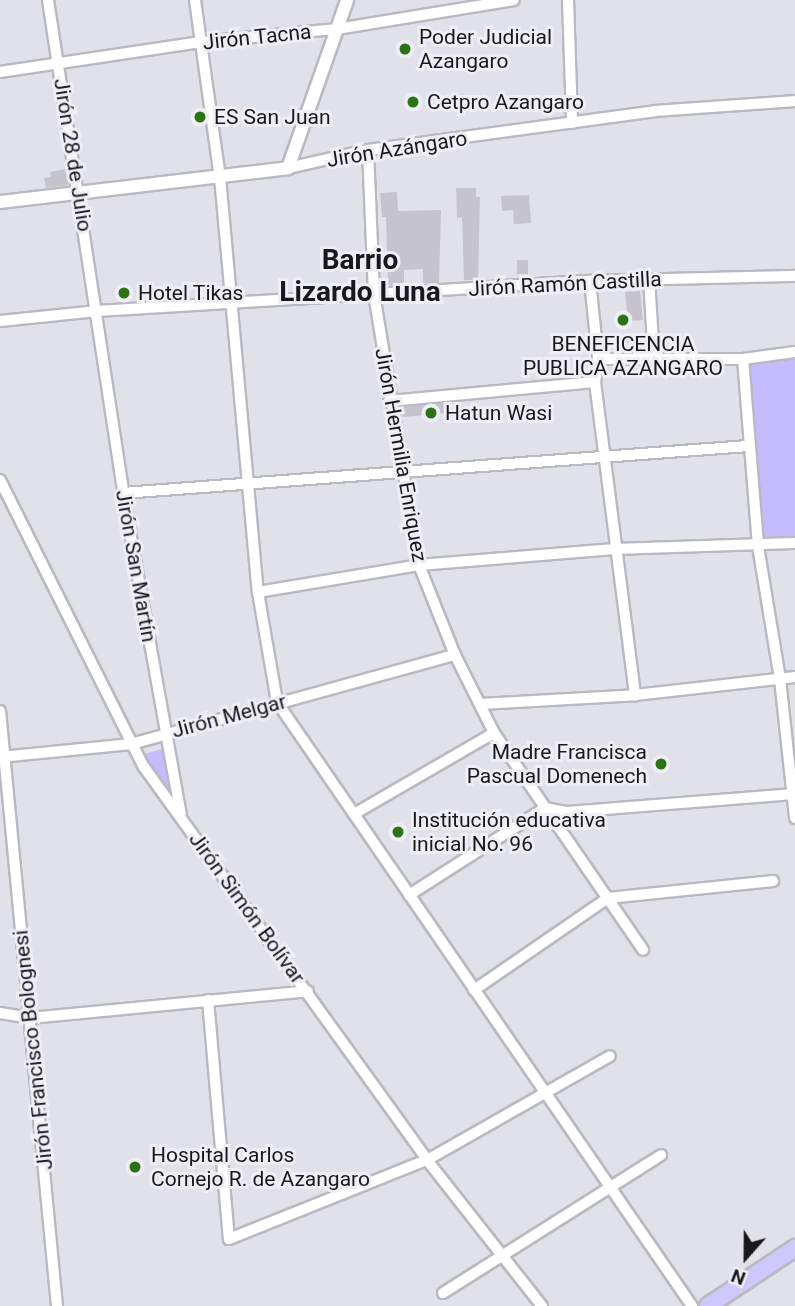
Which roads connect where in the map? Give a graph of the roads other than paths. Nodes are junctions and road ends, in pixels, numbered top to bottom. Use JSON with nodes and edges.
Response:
{"nodes":[{"id":1,"x":48,"y":0,"type":"edge"},
{"id":2,"x":195,"y":0,"type":"edge"},
{"id":3,"x":347,"y":0,"type":"edge"},
{"id":4,"x":514,"y":0,"type":"edge"},
{"id":5,"x":568,"y":0,"type":"edge"},
{"id":6,"x":337,"y":29,"type":"junction"},
{"id":7,"x":201,"y":42,"type":"junction"},
{"id":8,"x":58,"y":63,"type":"junction"},
{"id":9,"x":0,"y":72,"type":"edge"},
{"id":10,"x":795,"y":101,"type":"edge"},
{"id":11,"x":572,"y":123,"type":"junction"},
{"id":12,"x":369,"y":150,"type":"junction"},
{"id":13,"x":288,"y":168,"type":"junction"},
{"id":14,"x":220,"y":177,"type":"junction"},
{"id":15,"x":79,"y":194,"type":"junction"},
{"id":16,"x":0,"y":202,"type":"edge"},
{"id":17,"x":795,"y":276,"type":"edge"},
{"id":18,"x":649,"y":279,"type":"junction"},
{"id":19,"x":590,"y":281,"type":"junction"},
{"id":20,"x":374,"y":294,"type":"junction"},
{"id":21,"x":230,"y":303,"type":"junction"},
{"id":22,"x":97,"y":311,"type":"junction"},
{"id":23,"x":0,"y":321,"type":"edge"},
{"id":24,"x":795,"y":352,"type":"edge"},
{"id":25,"x":598,"y":359,"type":"junction"},
{"id":26,"x":654,"y":359,"type":"junction"},
{"id":27,"x":743,"y":359,"type":"junction"},
{"id":28,"x":595,"y":382,"type":"junction"},
{"id":29,"x":389,"y":401,"type":"junction"},
{"id":30,"x":748,"y":446,"type":"junction"},
{"id":31,"x":605,"y":454,"type":"junction"},
{"id":32,"x":404,"y":470,"type":"junction"},
{"id":33,"x":0,"y":480,"type":"edge"},
{"id":34,"x":247,"y":481,"type":"junction"},
{"id":35,"x":123,"y":493,"type":"junction"},
{"id":36,"x":795,"y":543,"type":"edge"},
{"id":37,"x":758,"y":546,"type":"junction"},
{"id":38,"x":614,"y":548,"type":"junction"},
{"id":39,"x":419,"y":565,"type":"junction"},
{"id":40,"x":258,"y":592,"type":"junction"},
{"id":41,"x":455,"y":655,"type":"junction"},
{"id":42,"x":795,"y":677,"type":"edge"},
{"id":43,"x":780,"y":679,"type":"junction"},
{"id":44,"x":635,"y":695,"type":"junction"},
{"id":45,"x":277,"y":702,"type":"junction"},
{"id":46,"x":481,"y":704,"type":"junction"},
{"id":47,"x":0,"y":711,"type":"edge"},
{"id":48,"x":165,"y":733,"type":"junction"},
{"id":49,"x":494,"y":733,"type":"junction"},
{"id":50,"x":131,"y":744,"type":"junction"},
{"id":51,"x":2,"y":757,"type":"edge"},
{"id":52,"x":793,"y":793,"type":"edge"},
{"id":53,"x":545,"y":808,"type":"junction"},
{"id":54,"x":354,"y":814,"type":"junction"},
{"id":55,"x":795,"y":818,"type":"edge"},
{"id":56,"x":183,"y":820,"type":"junction"},
{"id":57,"x":773,"y":881,"type":"dead end"},
{"id":58,"x":409,"y":895,"type":"junction"},
{"id":59,"x":608,"y":898,"type":"junction"},
{"id":60,"x":643,"y":950,"type":"dead end"},
{"id":61,"x":308,"y":990,"type":"junction"},
{"id":62,"x":474,"y":990,"type":"junction"},
{"id":63,"x":208,"y":1000,"type":"junction"},
{"id":64,"x":0,"y":1013,"type":"edge"},
{"id":65,"x":30,"y":1018,"type":"junction"},
{"id":66,"x":610,"y":1056,"type":"dead end"},
{"id":67,"x":544,"y":1091,"type":"junction"},
{"id":68,"x":661,"y":1155,"type":"dead end"},
{"id":69,"x":427,"y":1160,"type":"junction"},
{"id":70,"x":611,"y":1189,"type":"junction"},
{"id":71,"x":795,"y":1248,"type":"edge"},
{"id":72,"x":505,"y":1257,"type":"junction"},
{"id":73,"x":443,"y":1293,"type":"dead end"},
{"id":74,"x":57,"y":1306,"type":"edge"},
{"id":75,"x":541,"y":1306,"type":"edge"},
{"id":76,"x":692,"y":1306,"type":"edge"},
{"id":77,"x":708,"y":1306,"type":"edge"}],
"edges":[{"from":1,"to":8,"type":"street","name":"Jirón 28 de Julio"},
{"from":2,"to":7,"type":"street"},
{"from":3,"to":6,"type":"street"},
{"from":4,"to":6,"type":"street","name":"Jirón Tacna"},
{"from":5,"to":11,"type":"street"},
{"from":6,"to":7,"type":"street","name":"Jirón Tacna"},
{"from":6,"to":13,"type":"street"},
{"from":7,"to":8,"type":"street","name":"Jirón Tacna"},
{"from":7,"to":14,"type":"street"},
{"from":8,"to":9,"type":"street","name":"Jirón Tacna"},
{"from":8,"to":15,"type":"street","name":"Jirón 28 de Julio"},
{"from":10,"to":11,"type":"street","name":"Jirón Azángaro"},
{"from":11,"to":12,"type":"street","name":"Jirón Azángaro"},
{"from":12,"to":13,"type":"street","name":"Jirón Azángaro"},
{"from":12,"to":20,"type":"street","name":"Jirón Hermilia Enriquez"},
{"from":13,"to":14,"type":"street","name":"Jirón Azángaro"},
{"from":14,"to":15,"type":"street","name":"Jirón Azángaro"},
{"from":14,"to":21,"type":"street"},
{"from":15,"to":16,"type":"street","name":"Jirón Azángaro"},
{"from":15,"to":22,"type":"street","name":"Jirón 28 de Julio"},
{"from":17,"to":18,"type":"street","name":"Jirón Ramón Castilla"},
{"from":18,"to":19,"type":"street","name":"Jirón Ramón Castilla"},
{"from":18,"to":26,"type":"street"},
{"from":19,"to":20,"type":"street","name":"Jirón Ramón Castilla"},
{"from":19,"to":25,"type":"street"},
{"from":20,"to":21,"type":"street","name":"Jirón Ramón Castilla"},
{"from":20,"to":29,"type":"street","name":"Jirón Hermilia Enriquez"},
{"from":21,"to":22,"type":"street","name":"Jirón Ramón Castilla"},
{"from":21,"to":34,"type":"street"},
{"from":22,"to":23,"type":"street","name":"Jirón Ramón Castilla"},
{"from":22,"to":35,"type":"street","name":"Jirón San Martín"},
{"from":24,"to":27,"type":"street"},
{"from":25,"to":26,"type":"street"},
{"from":25,"to":28,"type":"street"},
{"from":26,"to":27,"type":"street"},
{"from":27,"to":30,"type":"street"},
{"from":28,"to":29,"type":"street"},
{"from":28,"to":31,"type":"street"},
{"from":29,"to":32,"type":"street","name":"Jirón Hermilia Enriquez"},
{"from":30,"to":31,"type":"street"},
{"from":30,"to":37,"type":"street"},
{"from":31,"to":32,"type":"street"},
{"from":31,"to":38,"type":"street"},
{"from":32,"to":34,"type":"street"},
{"from":32,"to":39,"type":"street","name":"Jirón Hermilia Enriquez"},
{"from":33,"to":50,"type":"street","name":"Jirón Simón Bolívar"},
{"from":34,"to":35,"type":"street"},
{"from":34,"to":40,"type":"street"},
{"from":35,"to":48,"type":"street","name":"Jirón San Martín"},
{"from":36,"to":37,"type":"street"},
{"from":37,"to":38,"type":"street"},
{"from":37,"to":43,"type":"street"},
{"from":38,"to":39,"type":"street"},
{"from":38,"to":44,"type":"street"},
{"from":39,"to":40,"type":"street"},
{"from":39,"to":41,"type":"street","name":"Jirón Hermilia Enriquez"},
{"from":40,"to":45,"type":"street"},
{"from":41,"to":45,"type":"street","name":"Jirón Melgar"},
{"from":41,"to":46,"type":"street","name":"Jirón Hermilia Enriquez"},
{"from":42,"to":43,"type":"street"},
{"from":43,"to":44,"type":"street"},
{"from":43,"to":52,"type":"street"},
{"from":44,"to":46,"type":"street"},
{"from":45,"to":48,"type":"street","name":"Jirón Melgar"},
{"from":45,"to":54,"type":"street"},
{"from":46,"to":49,"type":"street","name":"Jirón Hermilia Enriquez"},
{"from":47,"to":51,"type":"street","name":"Jirón Francisco Bolognesi"},
{"from":48,"to":50,"type":"street","name":"Jirón Melgar"},
{"from":48,"to":56,"type":"street","name":"Jirón San Martín"},
{"from":49,"to":53,"type":"street","name":"Jirón Hermilia Enriquez"},
{"from":49,"to":54,"type":"street"},
{"from":50,"to":51,"type":"street","name":"Jirón Melgar"},
{"from":50,"to":56,"type":"street","name":"Jirón Simón Bolívar"},
{"from":51,"to":65,"type":"street","name":"Jirón Francisco Bolognesi"},
{"from":52,"to":53,"type":"street"},
{"from":52,"to":55,"type":"street"},
{"from":53,"to":58,"type":"street"},
{"from":53,"to":59,"type":"street","name":"Jirón Hermilia Enriquez"},
{"from":54,"to":58,"type":"street"},
{"from":56,"to":61,"type":"street","name":"Jirón Simón Bolívar"},
{"from":57,"to":59,"type":"street"},
{"from":58,"to":62,"type":"street"},
{"from":59,"to":60,"type":"street","name":"Jirón Hermilia Enriquez"},
{"from":59,"to":62,"type":"street"},
{"from":61,"to":63,"type":"street"},
{"from":61,"to":69,"type":"street","name":"Jirón Simón Bolívar"},
{"from":62,"to":67,"type":"street"},
{"from":63,"to":65,"type":"street"},
{"from":63,"to":69,"type":"street"},
{"from":64,"to":65,"type":"street"},
{"from":65,"to":74,"type":"street","name":"Jirón Francisco Bolognesi"},
{"from":66,"to":67,"type":"street"},
{"from":67,"to":69,"type":"street"},
{"from":67,"to":70,"type":"street"},
{"from":68,"to":70,"type":"street"},
{"from":69,"to":72,"type":"street","name":"Jirón Simón Bolívar"},
{"from":70,"to":72,"type":"street"},
{"from":70,"to":76,"type":"street"},
{"from":71,"to":77,"type":"highway"},
{"from":72,"to":73,"type":"street"},
{"from":72,"to":75,"type":"street","name":"Jirón Simón Bolívar"}]}
